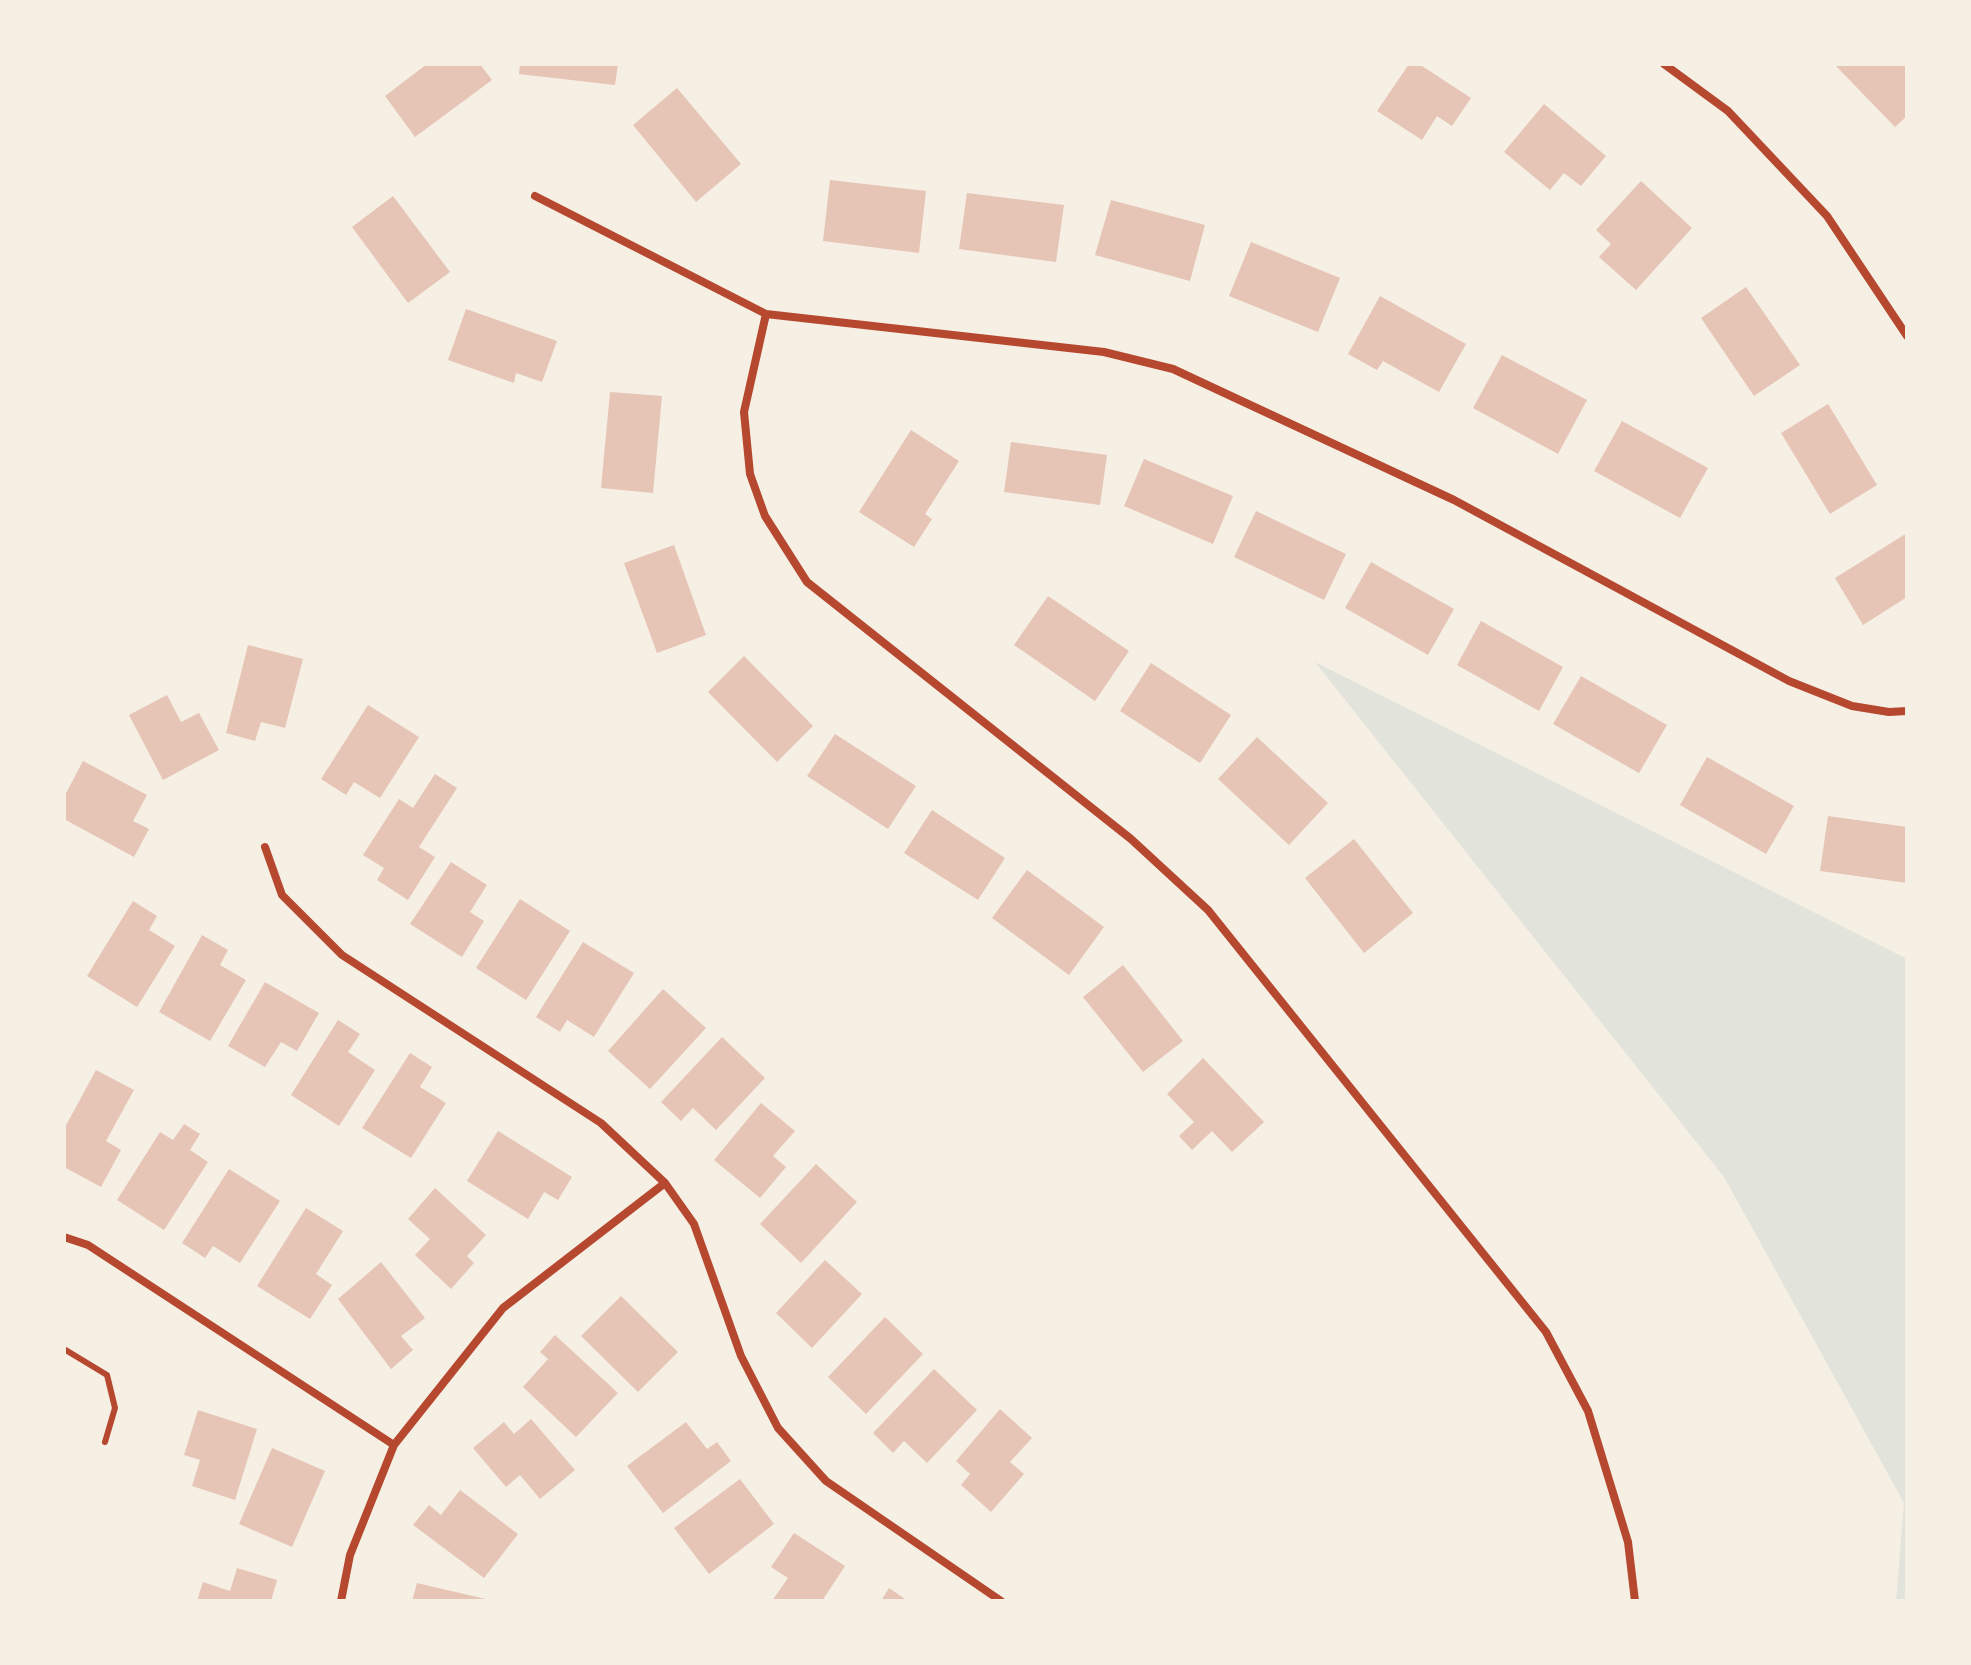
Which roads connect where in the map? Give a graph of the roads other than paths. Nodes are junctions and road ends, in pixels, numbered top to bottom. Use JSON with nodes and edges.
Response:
{"nodes":[{"id":1,"x":1664,"y":64,"type":"edge"},
{"id":2,"x":535,"y":196,"type":"dead end"},
{"id":3,"x":766,"y":314,"type":"junction"},
{"id":4,"x":1907,"y":336,"type":"edge"},
{"id":5,"x":1907,"y":711,"type":"edge"},
{"id":6,"x":265,"y":847,"type":"dead end"},
{"id":7,"x":665,"y":1183,"type":"junction"},
{"id":8,"x":64,"y":1237,"type":"edge"},
{"id":9,"x":64,"y":1349,"type":"edge"},
{"id":10,"x":105,"y":1442,"type":"dead end"},
{"id":11,"x":394,"y":1445,"type":"junction"},
{"id":12,"x":341,"y":1601,"type":"edge"},
{"id":13,"x":1001,"y":1601,"type":"edge"},
{"id":14,"x":1635,"y":1601,"type":"edge"}],
"edges":[{"from":1,"to":4,"type":"street"},
{"from":2,"to":3,"type":"street"},
{"from":3,"to":5,"type":"street"},
{"from":3,"to":14,"type":"street"},
{"from":6,"to":7,"type":"street"},
{"from":7,"to":11,"type":"street"},
{"from":7,"to":13,"type":"street"},
{"from":8,"to":11,"type":"street"},
{"from":9,"to":10,"type":"lane"},
{"from":11,"to":12,"type":"street"}]}
